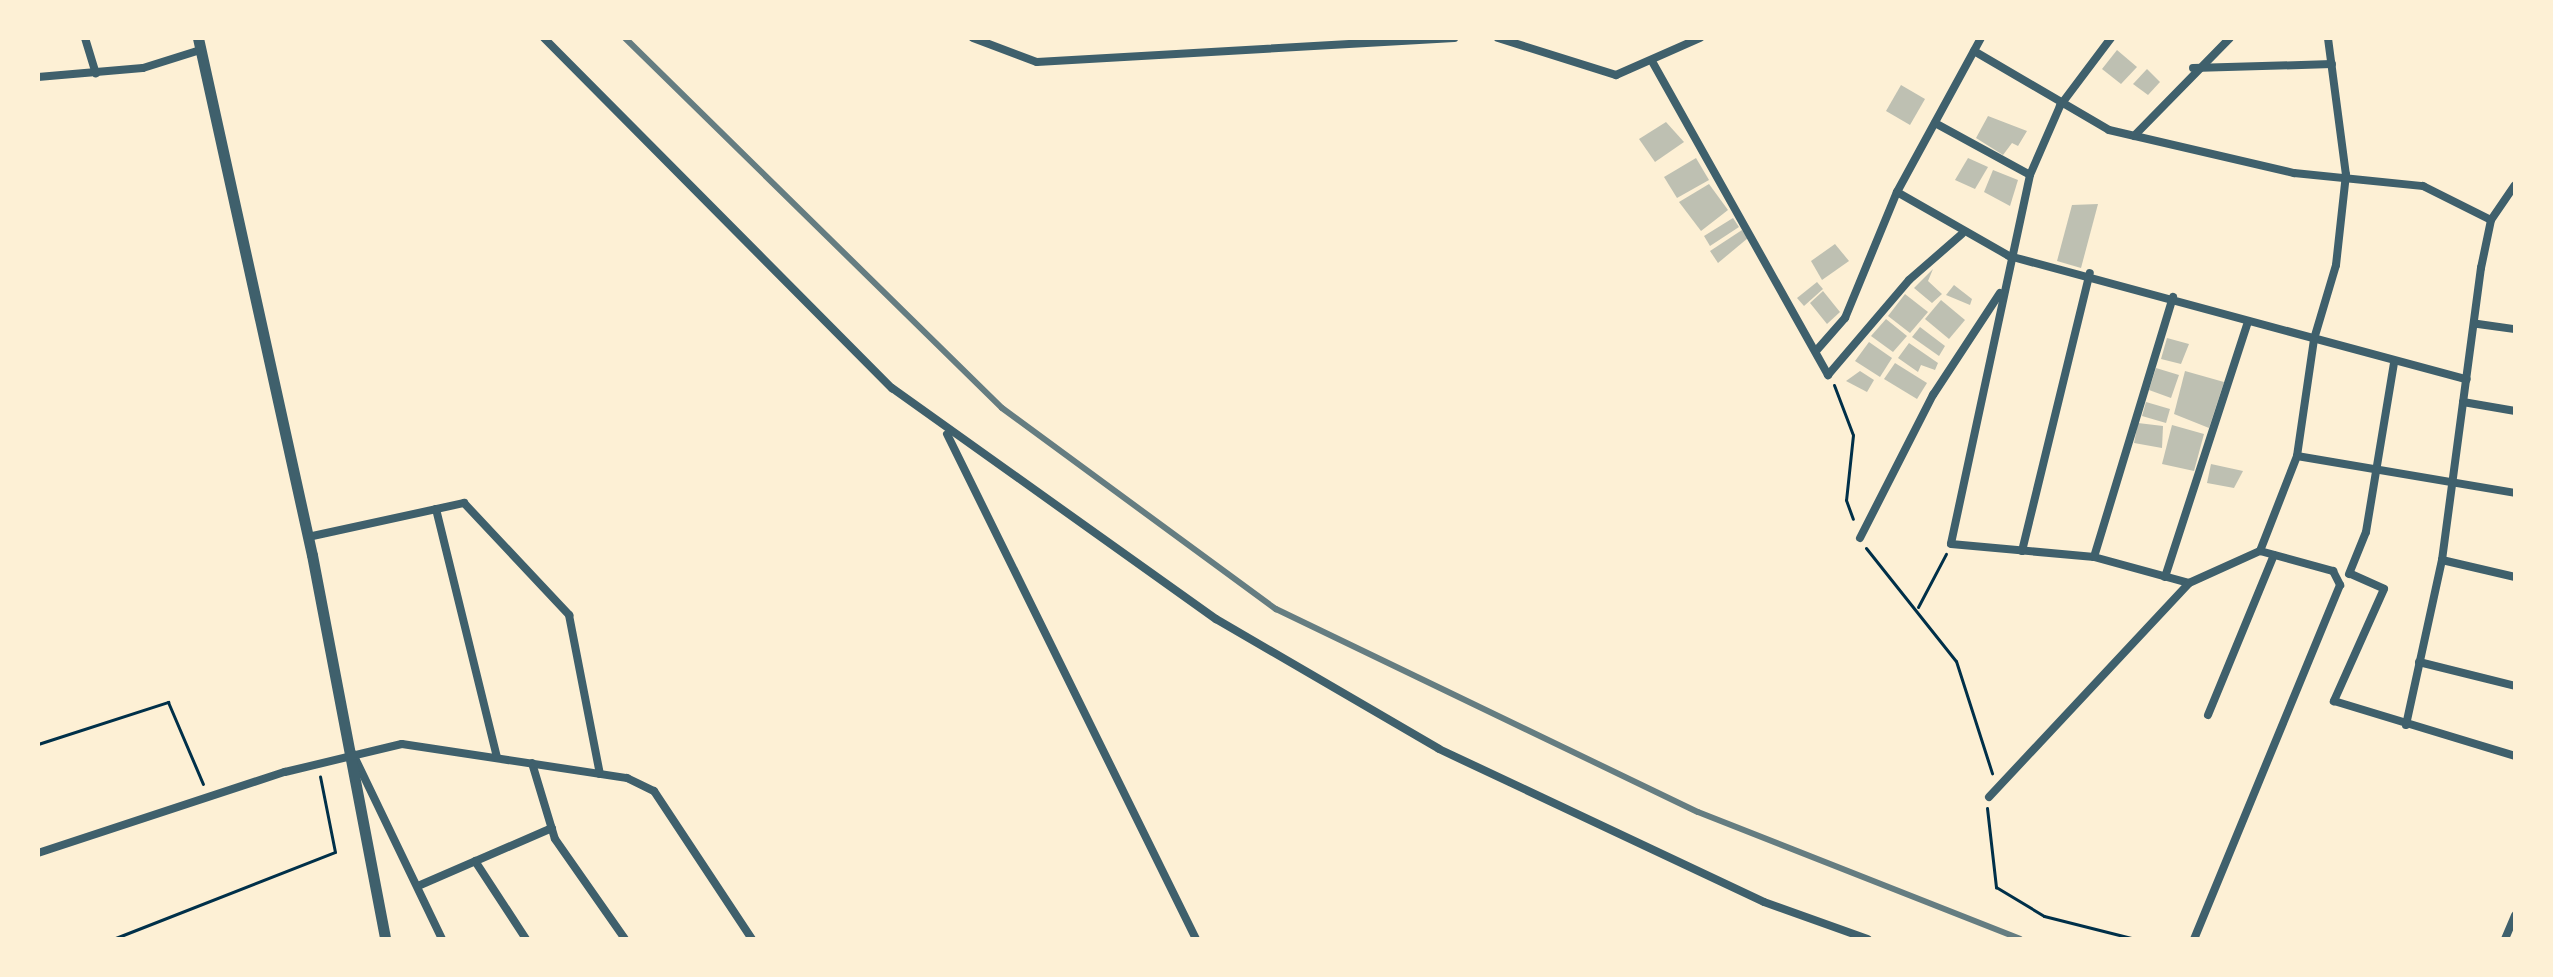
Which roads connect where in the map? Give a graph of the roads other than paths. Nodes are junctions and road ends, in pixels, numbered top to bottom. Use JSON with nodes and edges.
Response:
{"nodes":[{"id":1,"x":85,"y":38,"type":"edge"},
{"id":2,"x":544,"y":38,"type":"edge"},
{"id":3,"x":973,"y":38,"type":"edge"},
{"id":4,"x":1454,"y":38,"type":"edge"},
{"id":5,"x":1498,"y":38,"type":"edge"},
{"id":6,"x":1700,"y":38,"type":"edge"},
{"id":7,"x":1981,"y":38,"type":"edge"},
{"id":8,"x":2111,"y":38,"type":"edge"},
{"id":9,"x":2230,"y":38,"type":"edge"},
{"id":10,"x":2328,"y":38,"type":"edge"},
{"id":11,"x":199,"y":44,"type":"edge"},
{"id":12,"x":1974,"y":51,"type":"junction"},
{"id":13,"x":1653,"y":63,"type":"junction"},
{"id":14,"x":2332,"y":64,"type":"junction"},
{"id":15,"x":2193,"y":68,"type":"junction"},
{"id":16,"x":96,"y":73,"type":"junction"},
{"id":17,"x":38,"y":77,"type":"edge"},
{"id":18,"x":2060,"y":106,"type":"junction"},
{"id":19,"x":1935,"y":123,"type":"junction"},
{"id":20,"x":2134,"y":136,"type":"junction"},
{"id":21,"x":2030,"y":175,"type":"junction"},
{"id":22,"x":2346,"y":175,"type":"junction"},
{"id":23,"x":2515,"y":185,"type":"edge"},
{"id":24,"x":1897,"y":192,"type":"junction"},
{"id":25,"x":2491,"y":220,"type":"junction"},
{"id":26,"x":1962,"y":234,"type":"junction"},
{"id":27,"x":2009,"y":256,"type":"junction"},
{"id":28,"x":2090,"y":273,"type":"junction"},
{"id":29,"x":2003,"y":289,"type":"junction"},
{"id":30,"x":2173,"y":297,"type":"junction"},
{"id":31,"x":2248,"y":321,"type":"junction"},
{"id":32,"x":2478,"y":324,"type":"junction"},
{"id":33,"x":2515,"y":329,"type":"edge"},
{"id":34,"x":2314,"y":339,"type":"junction"},
{"id":35,"x":1816,"y":351,"type":"junction"},
{"id":36,"x":2394,"y":362,"type":"junction"},
{"id":37,"x":2467,"y":380,"type":"junction"},
{"id":38,"x":2463,"y":402,"type":"junction"},
{"id":39,"x":2515,"y":411,"type":"edge"},
{"id":40,"x":946,"y":433,"type":"junction"},
{"id":41,"x":2297,"y":456,"type":"junction"},
{"id":42,"x":2376,"y":469,"type":"junction"},
{"id":43,"x":2449,"y":482,"type":"junction"},
{"id":44,"x":2515,"y":493,"type":"edge"},
{"id":45,"x":436,"y":509,"type":"junction"},
{"id":46,"x":308,"y":537,"type":"junction"},
{"id":47,"x":1860,"y":538,"type":"road end"},
{"id":48,"x":2022,"y":551,"type":"junction"},
{"id":49,"x":2260,"y":551,"type":"junction"},
{"id":50,"x":2274,"y":555,"type":"junction"},
{"id":51,"x":2094,"y":557,"type":"junction"},
{"id":52,"x":2442,"y":560,"type":"junction"},
{"id":53,"x":2351,"y":574,"type":"junction"},
{"id":54,"x":2165,"y":577,"type":"junction"},
{"id":55,"x":2515,"y":577,"type":"edge"},
{"id":56,"x":2341,"y":578,"type":"junction"},
{"id":57,"x":2189,"y":583,"type":"junction"},
{"id":58,"x":2419,"y":662,"type":"junction"},
{"id":59,"x":2515,"y":686,"type":"edge"},
{"id":60,"x":2208,"y":715,"type":"dead end"},
{"id":61,"x":2406,"y":725,"type":"junction"},
{"id":62,"x":353,"y":754,"type":"junction"},
{"id":63,"x":2515,"y":756,"type":"edge"},
{"id":64,"x":497,"y":758,"type":"junction"},
{"id":65,"x":532,"y":763,"type":"junction"},
{"id":66,"x":600,"y":774,"type":"junction"},
{"id":67,"x":1989,"y":797,"type":"road end"},
{"id":68,"x":552,"y":828,"type":"junction"},
{"id":69,"x":38,"y":853,"type":"edge"},
{"id":70,"x":475,"y":861,"type":"junction"},
{"id":71,"x":418,"y":886,"type":"junction"},
{"id":72,"x":2515,"y":915,"type":"edge"},
{"id":73,"x":1842,"y":934,"type":"edge"},
{"id":74,"x":385,"y":939,"type":"edge"},
{"id":75,"x":442,"y":939,"type":"edge"},
{"id":76,"x":526,"y":939,"type":"edge"},
{"id":77,"x":625,"y":939,"type":"edge"},
{"id":78,"x":752,"y":939,"type":"edge"},
{"id":79,"x":1196,"y":939,"type":"edge"},
{"id":80,"x":1868,"y":939,"type":"edge"},
{"id":81,"x":2194,"y":939,"type":"edge"},
{"id":82,"x":2505,"y":939,"type":"edge"}],
"edges":[{"from":1,"to":16,"type":"street"},
{"from":2,"to":40,"type":"street"},
{"from":3,"to":4,"type":"street"},
{"from":5,"to":13,"type":"street"},
{"from":6,"to":13,"type":"street"},
{"from":7,"to":12,"type":"street"},
{"from":8,"to":18,"type":"street"},
{"from":9,"to":15,"type":"street"},
{"from":10,"to":14,"type":"street"},
{"from":11,"to":16,"type":"street"},
{"from":11,"to":46,"type":"street"},
{"from":12,"to":18,"type":"street"},
{"from":12,"to":19,"type":"street"},
{"from":13,"to":35,"type":"street"},
{"from":14,"to":15,"type":"street"},
{"from":14,"to":22,"type":"street"},
{"from":15,"to":20,"type":"street"},
{"from":16,"to":17,"type":"street"},
{"from":18,"to":20,"type":"street"},
{"from":18,"to":21,"type":"street"},
{"from":19,"to":21,"type":"street"},
{"from":19,"to":24,"type":"street"},
{"from":20,"to":22,"type":"street"},
{"from":21,"to":27,"type":"street"},
{"from":22,"to":25,"type":"street"},
{"from":22,"to":34,"type":"street"},
{"from":23,"to":25,"type":"street"},
{"from":24,"to":26,"type":"street"},
{"from":24,"to":35,"type":"street"},
{"from":25,"to":32,"type":"street"},
{"from":26,"to":27,"type":"street"},
{"from":26,"to":35,"type":"street"},
{"from":27,"to":28,"type":"street"},
{"from":27,"to":29,"type":"street"},
{"from":28,"to":30,"type":"street"},
{"from":28,"to":48,"type":"street"},
{"from":29,"to":47,"type":"street"},
{"from":29,"to":48,"type":"street"},
{"from":30,"to":31,"type":"street"},
{"from":30,"to":51,"type":"street"},
{"from":31,"to":34,"type":"street"},
{"from":31,"to":54,"type":"street"},
{"from":32,"to":33,"type":"street"},
{"from":32,"to":37,"type":"street"},
{"from":34,"to":36,"type":"street"},
{"from":34,"to":41,"type":"street"},
{"from":36,"to":37,"type":"street"},
{"from":36,"to":42,"type":"street"},
{"from":37,"to":38,"type":"street"},
{"from":38,"to":39,"type":"street"},
{"from":38,"to":43,"type":"street"},
{"from":40,"to":73,"type":"street"},
{"from":40,"to":79,"type":"street"},
{"from":41,"to":42,"type":"street"},
{"from":41,"to":49,"type":"street"},
{"from":42,"to":43,"type":"street"},
{"from":42,"to":53,"type":"street"},
{"from":43,"to":44,"type":"street"},
{"from":43,"to":52,"type":"street"},
{"from":45,"to":46,"type":"street"},
{"from":45,"to":64,"type":"street"},
{"from":45,"to":66,"type":"street"},
{"from":46,"to":62,"type":"street"},
{"from":48,"to":51,"type":"street"},
{"from":49,"to":50,"type":"street"},
{"from":49,"to":57,"type":"street"},
{"from":50,"to":56,"type":"street"},
{"from":50,"to":60,"type":"street"},
{"from":51,"to":54,"type":"street"},
{"from":52,"to":55,"type":"street"},
{"from":52,"to":58,"type":"street"},
{"from":53,"to":56,"type":"street"},
{"from":53,"to":61,"type":"street"},
{"from":54,"to":57,"type":"street"},
{"from":56,"to":81,"type":"street"},
{"from":57,"to":67,"type":"street"},
{"from":58,"to":59,"type":"street"},
{"from":58,"to":61,"type":"street"},
{"from":61,"to":63,"type":"street"},
{"from":62,"to":64,"type":"street"},
{"from":62,"to":69,"type":"street"},
{"from":62,"to":71,"type":"street"},
{"from":62,"to":74,"type":"street"},
{"from":64,"to":65,"type":"street"},
{"from":65,"to":66,"type":"street"},
{"from":65,"to":68,"type":"street"},
{"from":66,"to":78,"type":"street"},
{"from":68,"to":70,"type":"street"},
{"from":68,"to":77,"type":"street"},
{"from":70,"to":71,"type":"street"},
{"from":70,"to":76,"type":"street"},
{"from":71,"to":75,"type":"street"},
{"from":72,"to":82,"type":"street"},
{"from":73,"to":80,"type":"street"}]}
